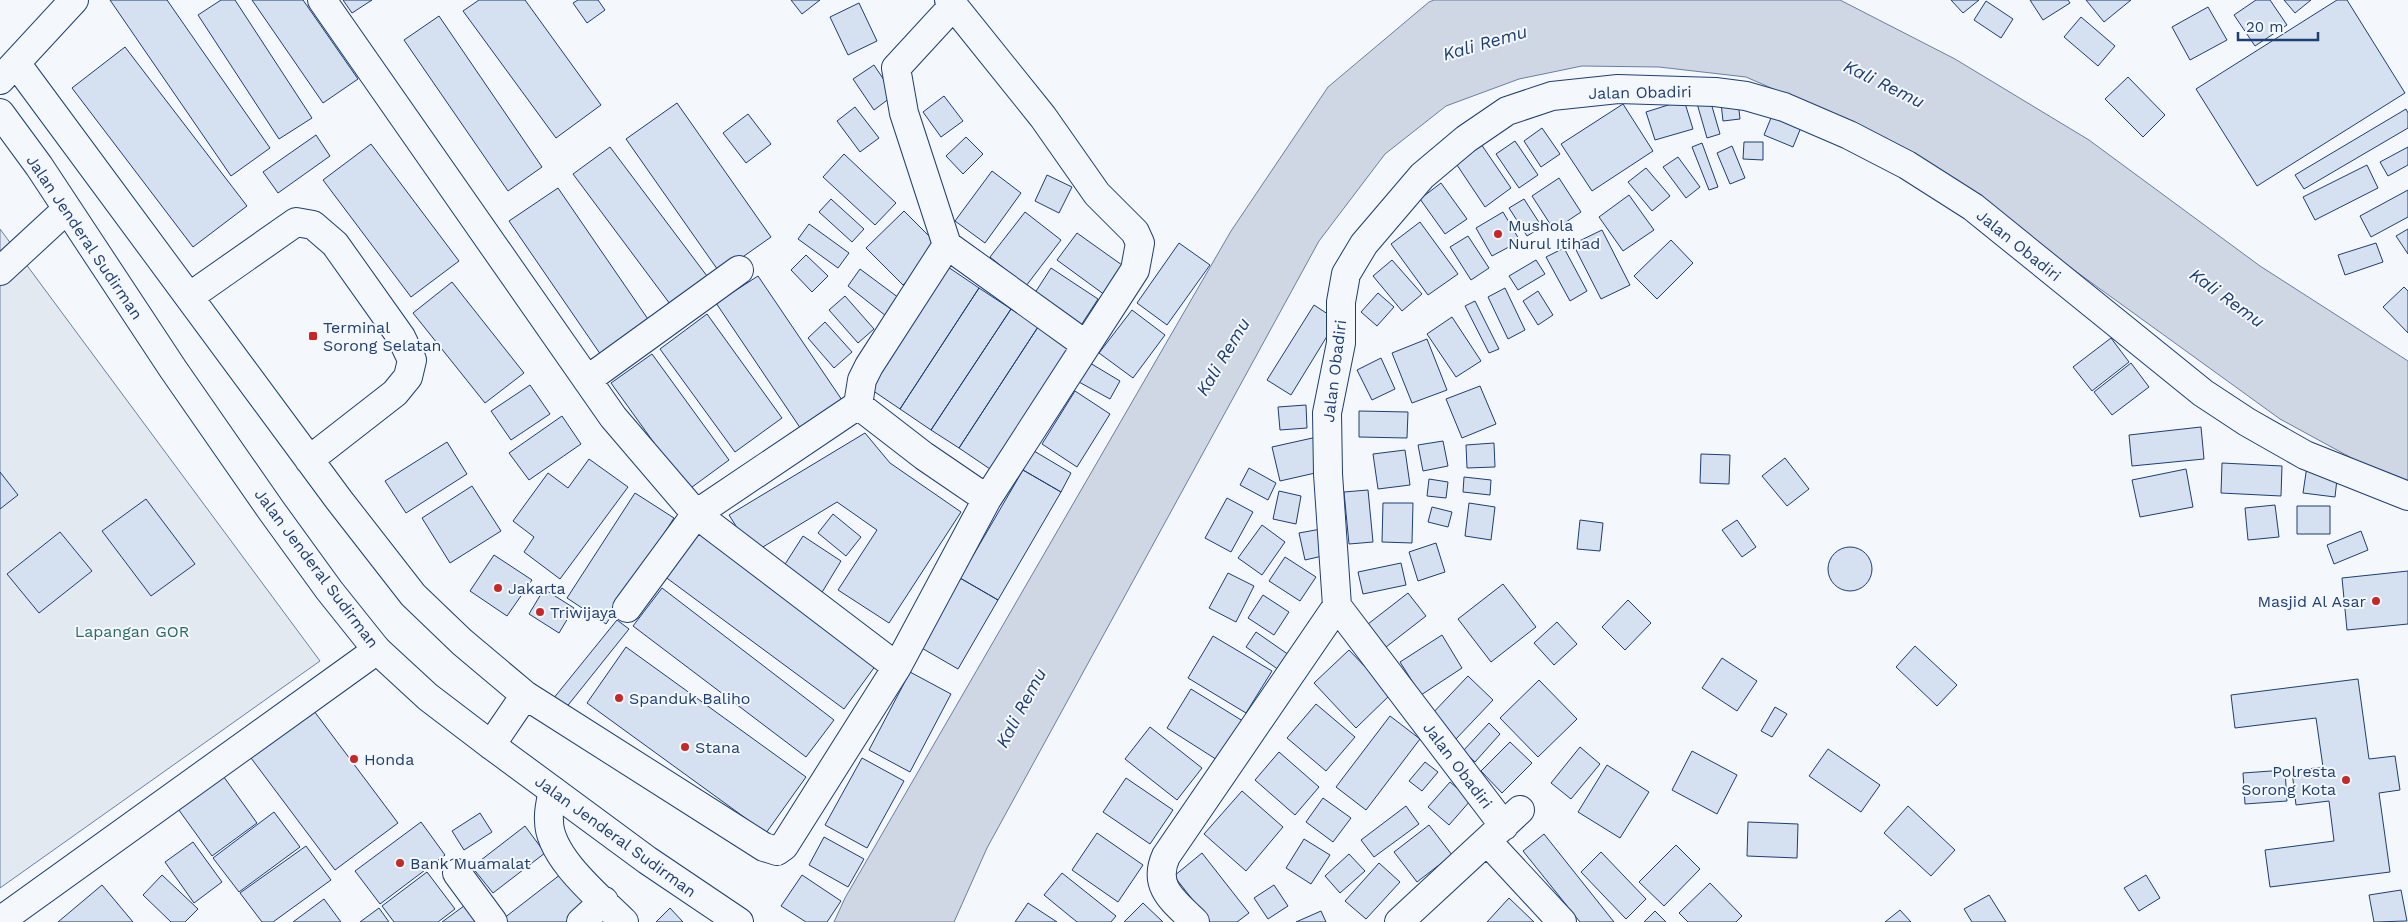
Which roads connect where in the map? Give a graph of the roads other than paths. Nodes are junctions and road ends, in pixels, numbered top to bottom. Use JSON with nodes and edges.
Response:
{"nodes":[{"id":1,"x":74,"y":0,"type":"edge"},
{"id":2,"x":322,"y":0,"type":"edge"},
{"id":3,"x":951,"y":3,"type":"edge"},
{"id":4,"x":8,"y":71,"type":"edge"},
{"id":5,"x":0,"y":113,"type":"edge"},
{"id":6,"x":66,"y":210,"type":"junction"},
{"id":7,"x":947,"y":245,"type":"junction"},
{"id":8,"x":739,"y":270,"type":"dead end"},
{"id":9,"x":0,"y":271,"type":"edge"},
{"id":10,"x":189,"y":297,"type":"junction"},
{"id":11,"x":1086,"y":345,"type":"junction"},
{"id":12,"x":587,"y":380,"type":"junction"},
{"id":13,"x":858,"y":405,"type":"junction"},
{"id":14,"x":309,"y":460,"type":"junction"},
{"id":15,"x":2408,"y":496,"type":"edge"},
{"id":16,"x":987,"y":499,"type":"junction"},
{"id":17,"x":696,"y":514,"type":"junction"},
{"id":18,"x":1337,"y":606,"type":"junction"},
{"id":19,"x":627,"y":608,"type":"dead end"},
{"id":20,"x":377,"y":650,"type":"junction"},
{"id":21,"x":897,"y":667,"type":"junction"},
{"id":22,"x":525,"y":695,"type":"junction"},
{"id":23,"x":491,"y":745,"type":"junction"},
{"id":24,"x":552,"y":790,"type":"junction"},
{"id":25,"x":1504,"y":826,"type":"junction"},
{"id":26,"x":457,"y":873,"type":"dead end"},
{"id":27,"x":604,"y":902,"type":"junction"},
{"id":28,"x":0,"y":921,"type":"edge"},
{"id":29,"x":493,"y":922,"type":"edge"},
{"id":30,"x":581,"y":922,"type":"edge"},
{"id":31,"x":624,"y":922,"type":"edge"},
{"id":32,"x":739,"y":922,"type":"edge"},
{"id":33,"x":1194,"y":922,"type":"edge"},
{"id":34,"x":1399,"y":922,"type":"edge"},
{"id":35,"x":1562,"y":922,"type":"edge"}],
"edges":[{"from":1,"to":4,"type":"street"},
{"from":2,"to":12,"type":"street"},
{"from":3,"to":7,"type":"street"},
{"from":3,"to":11,"type":"street"},
{"from":4,"to":10,"type":"street"},
{"from":5,"to":6,"type":"street","name":"Jalan Jenderal Sudirman"},
{"from":6,"to":9,"type":"street"},
{"from":6,"to":20,"type":"street","name":"Jalan Jenderal Sudirman"},
{"from":7,"to":11,"type":"street"},
{"from":7,"to":13,"type":"street"},
{"from":8,"to":12,"type":"street"},
{"from":10,"to":14,"type":"street"},
{"from":10,"to":14,"type":"street"},
{"from":11,"to":16,"type":"street"},
{"from":12,"to":17,"type":"street"},
{"from":13,"to":16,"type":"street"},
{"from":13,"to":17,"type":"street"},
{"from":14,"to":22,"type":"street"},
{"from":15,"to":18,"type":"street","name":"Jalan Obadiri"},
{"from":16,"to":21,"type":"street"},
{"from":17,"to":19,"type":"street"},
{"from":17,"to":21,"type":"street"},
{"from":18,"to":25,"type":"street","name":"Jalan Obadiri"},
{"from":18,"to":33,"type":"street"},
{"from":20,"to":23,"type":"street","name":"Jalan Jenderal Sudirman"},
{"from":20,"to":28,"type":"street"},
{"from":21,"to":22,"type":"street"},
{"from":22,"to":23,"type":"street"},
{"from":23,"to":24,"type":"street","name":"Jalan Jenderal Sudirman"},
{"from":24,"to":27,"type":"street"},
{"from":24,"to":32,"type":"street","name":"Jalan Jenderal Sudirman"},
{"from":25,"to":34,"type":"street"},
{"from":25,"to":35,"type":"street","name":"Jalan Obadiri"},
{"from":26,"to":29,"type":"street"},
{"from":27,"to":30,"type":"street"},
{"from":27,"to":31,"type":"street"}]}
